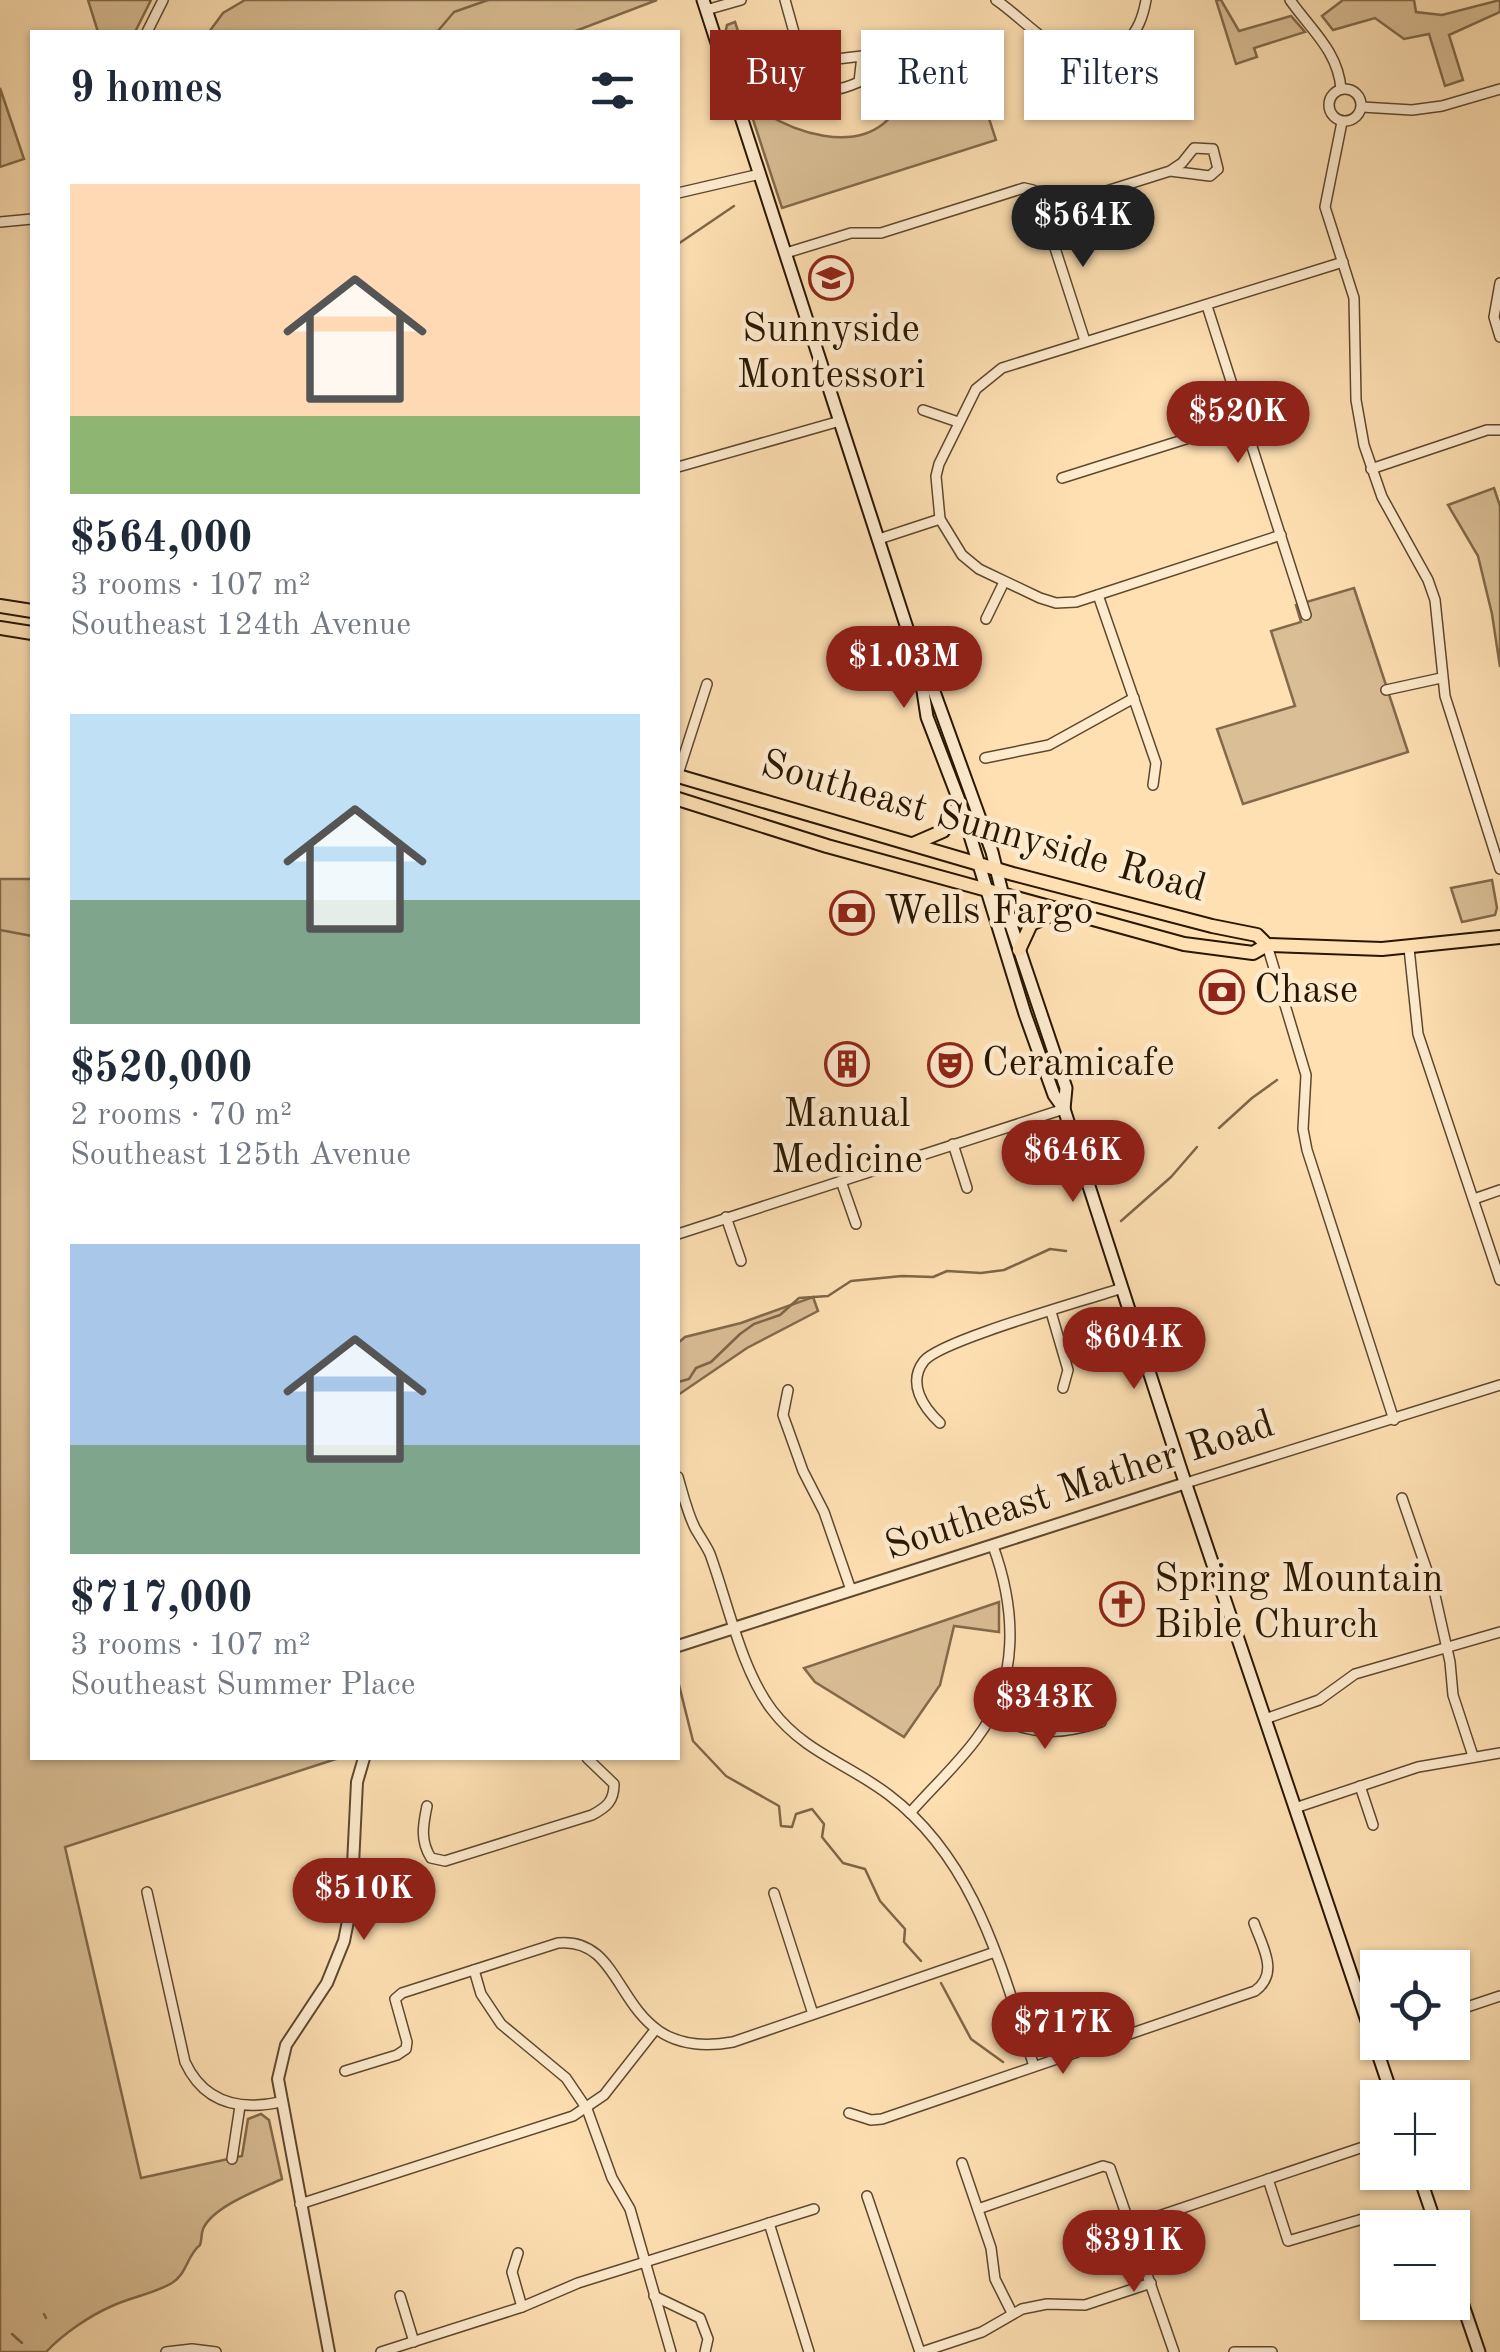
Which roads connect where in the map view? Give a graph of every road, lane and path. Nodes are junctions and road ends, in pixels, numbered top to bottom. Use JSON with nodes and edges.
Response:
{"nodes":[{"id":1,"x":163,"y":0,"type":"edge"},
{"id":2,"x":740,"y":0,"type":"edge"},
{"id":3,"x":785,"y":0,"type":"edge"},
{"id":4,"x":996,"y":0,"type":"edge"},
{"id":5,"x":1146,"y":0,"type":"edge"},
{"id":6,"x":1290,"y":0,"type":"edge"},
{"id":7,"x":704,"y":5,"type":"edge"},
{"id":8,"x":148,"y":30,"type":"edge"},
{"id":9,"x":794,"y":30,"type":"edge"},
{"id":10,"x":803,"y":63,"type":"joint"},
{"id":11,"x":1341,"y":89,"type":"junction"},
{"id":12,"x":1500,"y":89,"type":"edge"},
{"id":13,"x":1362,"y":107,"type":"junction"},
{"id":14,"x":1342,"y":122,"type":"junction"},
{"id":15,"x":1170,"y":171,"type":"junction"},
{"id":16,"x":760,"y":174,"type":"junction"},
{"id":17,"x":680,"y":194,"type":"edge"},
{"id":18,"x":1043,"y":211,"type":"junction"},
{"id":19,"x":30,"y":218,"type":"edge"},
{"id":20,"x":0,"y":222,"type":"edge"},
{"id":21,"x":786,"y":253,"type":"junction"},
{"id":22,"x":1343,"y":262,"type":"junction"},
{"id":23,"x":1500,"y":283,"type":"edge"},
{"id":24,"x":1207,"y":306,"type":"junction"},
{"id":25,"x":1500,"y":338,"type":"edge"},
{"id":26,"x":1085,"y":341,"type":"junction"},
{"id":27,"x":922,"y":410,"type":"dead end"},
{"id":28,"x":840,"y":421,"type":"junction"},
{"id":29,"x":1243,"y":421,"type":"junction"},
{"id":30,"x":958,"y":422,"type":"junction"},
{"id":31,"x":1500,"y":430,"type":"edge"},
{"id":32,"x":680,"y":465,"type":"edge"},
{"id":33,"x":1371,"y":468,"type":"junction"},
{"id":34,"x":1062,"y":478,"type":"dead end"},
{"id":35,"x":940,"y":519,"type":"junction"},
{"id":36,"x":1281,"y":535,"type":"junction"},
{"id":37,"x":879,"y":539,"type":"junction"},
{"id":38,"x":1004,"y":582,"type":"junction"},
{"id":39,"x":1098,"y":595,"type":"junction"},
{"id":40,"x":0,"y":606,"type":"edge"},
{"id":41,"x":30,"y":611,"type":"edge"},
{"id":42,"x":1306,"y":615,"type":"dead end"},
{"id":43,"x":986,"y":620,"type":"dead end"},
{"id":44,"x":0,"y":628,"type":"edge"},
{"id":45,"x":30,"y":633,"type":"edge"},
{"id":46,"x":919,"y":665,"type":"junction"},
{"id":47,"x":1441,"y":678,"type":"junction"},
{"id":48,"x":707,"y":684,"type":"dead end"},
{"id":49,"x":1386,"y":690,"type":"dead end"},
{"id":50,"x":1134,"y":698,"type":"junction"},
{"id":51,"x":985,"y":758,"type":"dead end"},
{"id":52,"x":680,"y":769,"type":"edge"},
{"id":53,"x":680,"y":776,"type":"edge"},
{"id":54,"x":1153,"y":785,"type":"dead end"},
{"id":55,"x":680,"y":800,"type":"edge"},
{"id":56,"x":960,"y":803,"type":"junction"},
{"id":57,"x":1500,"y":813,"type":"edge"},
{"id":58,"x":1486,"y":818,"type":"junction"},
{"id":59,"x":913,"y":844,"type":"junction"},
{"id":60,"x":979,"y":864,"type":"junction"},
{"id":61,"x":996,"y":869,"type":"junction"},
{"id":62,"x":1500,"y":869,"type":"edge"},
{"id":63,"x":987,"y":892,"type":"junction"},
{"id":64,"x":1003,"y":896,"type":"junction"},
{"id":65,"x":1059,"y":912,"type":"junction"},
{"id":66,"x":1212,"y":926,"type":"junction"},
{"id":67,"x":1500,"y":937,"type":"edge"},
{"id":68,"x":1184,"y":944,"type":"junction"},
{"id":69,"x":1268,"y":946,"type":"junction"},
{"id":70,"x":1409,"y":948,"type":"junction"},
{"id":71,"x":1020,"y":950,"type":"junction"},
{"id":72,"x":1025,"y":1014,"type":"junction"},
{"id":73,"x":1052,"y":1050,"type":"junction"},
{"id":74,"x":1064,"y":1108,"type":"junction"},
{"id":75,"x":953,"y":1144,"type":"junction"},
{"id":76,"x":842,"y":1181,"type":"junction"},
{"id":77,"x":968,"y":1188,"type":"dead end"},
{"id":78,"x":1500,"y":1190,"type":"edge"},
{"id":79,"x":1474,"y":1200,"type":"junction"},
{"id":80,"x":726,"y":1217,"type":"junction"},
{"id":81,"x":856,"y":1224,"type":"dead end"},
{"id":82,"x":680,"y":1233,"type":"edge"},
{"id":83,"x":741,"y":1261,"type":"dead end"},
{"id":84,"x":1500,"y":1280,"type":"edge"},
{"id":85,"x":1122,"y":1288,"type":"junction"},
{"id":86,"x":1051,"y":1312,"type":"junction"},
{"id":87,"x":1500,"y":1385,"type":"edge"},
{"id":88,"x":1063,"y":1388,"type":"dead end"},
{"id":89,"x":788,"y":1390,"type":"dead end"},
{"id":90,"x":1394,"y":1420,"type":"junction"},
{"id":91,"x":940,"y":1422,"type":"dead end"},
{"id":92,"x":680,"y":1483,"type":"edge"},
{"id":93,"x":1186,"y":1483,"type":"junction"},
{"id":94,"x":1402,"y":1498,"type":"dead end"},
{"id":95,"x":993,"y":1546,"type":"junction"},
{"id":96,"x":852,"y":1590,"type":"junction"},
{"id":97,"x":735,"y":1628,"type":"junction"},
{"id":98,"x":1500,"y":1632,"type":"edge"},
{"id":99,"x":680,"y":1645,"type":"edge"},
{"id":100,"x":1446,"y":1646,"type":"junction"},
{"id":101,"x":992,"y":1716,"type":"junction"},
{"id":102,"x":1265,"y":1719,"type":"junction"},
{"id":103,"x":1102,"y":1722,"type":"dead end"},
{"id":104,"x":1500,"y":1753,"type":"edge"},
{"id":105,"x":1473,"y":1756,"type":"junction"},
{"id":106,"x":363,"y":1760,"type":"edge"},
{"id":107,"x":589,"y":1760,"type":"edge"},
{"id":108,"x":1360,"y":1786,"type":"junction"},
{"id":109,"x":427,"y":1806,"type":"dead end"},
{"id":110,"x":1295,"y":1808,"type":"junction"},
{"id":111,"x":910,"y":1813,"type":"junction"},
{"id":112,"x":1373,"y":1825,"type":"dead end"},
{"id":113,"x":146,"y":1892,"type":"dead end"},
{"id":114,"x":774,"y":1893,"type":"dead end"},
{"id":115,"x":1254,"y":1922,"type":"dead end"},
{"id":116,"x":996,"y":1952,"type":"junction"},
{"id":117,"x":474,"y":1970,"type":"junction"},
{"id":118,"x":1360,"y":1993,"type":"edge"},
{"id":119,"x":1500,"y":1996,"type":"edge"},
{"id":120,"x":1470,"y":2006,"type":"edge"},
{"id":121,"x":814,"y":2014,"type":"junction"},
{"id":122,"x":655,"y":2030,"type":"junction"},
{"id":123,"x":1034,"y":2066,"type":"junction"},
{"id":124,"x":345,"y":2071,"type":"dead end"},
{"id":125,"x":280,"y":2102,"type":"junction"},
{"id":126,"x":240,"y":2106,"type":"junction"},
{"id":127,"x":587,"y":2108,"type":"junction"},
{"id":128,"x":849,"y":2113,"type":"dead end"},
{"id":129,"x":1360,"y":2148,"type":"edge"},
{"id":130,"x":232,"y":2159,"type":"dead end"},
{"id":131,"x":962,"y":2163,"type":"dead end"},
{"id":132,"x":1268,"y":2180,"type":"junction"},
{"id":133,"x":867,"y":2196,"type":"dead end"},
{"id":134,"x":300,"y":2204,"type":"junction"},
{"id":135,"x":814,"y":2208,"type":"dead end"},
{"id":136,"x":978,"y":2209,"type":"junction"},
{"id":137,"x":1360,"y":2220,"type":"edge"},
{"id":138,"x":769,"y":2223,"type":"junction"},
{"id":139,"x":1132,"y":2226,"type":"junction"},
{"id":140,"x":518,"y":2253,"type":"dead end"},
{"id":141,"x":645,"y":2262,"type":"junction"},
{"id":142,"x":1150,"y":2283,"type":"junction"},
{"id":143,"x":400,"y":2296,"type":"dead end"},
{"id":144,"x":654,"y":2296,"type":"junction"},
{"id":145,"x":522,"y":2307,"type":"junction"},
{"id":146,"x":1012,"y":2313,"type":"junction"},
{"id":147,"x":1468,"y":2320,"type":"edge"},
{"id":148,"x":414,"y":2342,"type":"junction"},
{"id":149,"x":166,"y":2352,"type":"edge"},
{"id":150,"x":216,"y":2352,"type":"edge"},
{"id":151,"x":329,"y":2352,"type":"edge"},
{"id":152,"x":380,"y":2352,"type":"edge"},
{"id":153,"x":672,"y":2352,"type":"edge"},
{"id":154,"x":705,"y":2352,"type":"edge"},
{"id":155,"x":809,"y":2352,"type":"edge"},
{"id":156,"x":921,"y":2352,"type":"edge"},
{"id":157,"x":1174,"y":2352,"type":"edge"},
{"id":158,"x":1234,"y":2352,"type":"edge"},
{"id":159,"x":1272,"y":2352,"type":"edge"},
{"id":160,"x":1479,"y":2352,"type":"edge"}],
"edges":[{"from":1,"to":8,"type":"street"},
{"from":2,"to":7,"type":"street"},
{"from":3,"to":9,"type":"street"},
{"from":4,"to":5,"type":"street"},
{"from":6,"to":11,"type":"street"},
{"from":7,"to":16,"type":"main road"},
{"from":10,"to":10,"type":"street"},
{"from":11,"to":13,"type":"street"},
{"from":11,"to":14,"type":"street"},
{"from":12,"to":13,"type":"street"},
{"from":13,"to":14,"type":"street"},
{"from":14,"to":22,"type":"street"},
{"from":15,"to":15,"type":"street"},
{"from":15,"to":18,"type":"street"},
{"from":16,"to":17,"type":"street"},
{"from":16,"to":21,"type":"main road"},
{"from":18,"to":21,"type":"street"},
{"from":18,"to":26,"type":"street"},
{"from":19,"to":20,"type":"street"},
{"from":21,"to":28,"type":"main road"},
{"from":22,"to":24,"type":"street"},
{"from":22,"to":33,"type":"street"},
{"from":23,"to":25,"type":"street"},
{"from":24,"to":26,"type":"street"},
{"from":24,"to":29,"type":"street"},
{"from":26,"to":30,"type":"street"},
{"from":27,"to":30,"type":"street"},
{"from":28,"to":32,"type":"street"},
{"from":28,"to":37,"type":"main road"},
{"from":29,"to":34,"type":"street"},
{"from":29,"to":36,"type":"street"},
{"from":30,"to":35,"type":"street"},
{"from":31,"to":33,"type":"street"},
{"from":33,"to":47,"type":"street"},
{"from":35,"to":37,"type":"street"},
{"from":35,"to":38,"type":"street"},
{"from":36,"to":39,"type":"street"},
{"from":36,"to":42,"type":"street"},
{"from":37,"to":46,"type":"main road"},
{"from":38,"to":39,"type":"street"},
{"from":38,"to":43,"type":"street"},
{"from":39,"to":50,"type":"street"},
{"from":40,"to":41,"type":"main road"},
{"from":44,"to":45,"type":"main road"},
{"from":46,"to":56,"type":"main road"},
{"from":46,"to":61,"type":"main road"},
{"from":47,"to":49,"type":"street"},
{"from":47,"to":58,"type":"street"},
{"from":48,"to":52,"type":"street"},
{"from":50,"to":51,"type":"street"},
{"from":50,"to":54,"type":"street"},
{"from":53,"to":59,"type":"main road","name":"Southeast Sunnyside Road"},
{"from":55,"to":63,"type":"main road","name":"Southeast Sunnyside Road"},
{"from":56,"to":59,"type":"main road"},
{"from":56,"to":60,"type":"main road"},
{"from":57,"to":58,"type":"street"},
{"from":58,"to":62,"type":"street"},
{"from":59,"to":60,"type":"main road","name":"Southeast Sunnyside Road"},
{"from":60,"to":61,"type":"main road","name":"Southeast Sunnyside Road"},
{"from":60,"to":63,"type":"main road"},
{"from":61,"to":64,"type":"main road"},
{"from":61,"to":66,"type":"main road","name":"Southeast Sunnyside Road"},
{"from":63,"to":64,"type":"main road","name":"Southeast Sunnyside Road"},
{"from":63,"to":72,"type":"main road"},
{"from":64,"to":65,"type":"main road","name":"Southeast Sunnyside Road"},
{"from":64,"to":71,"type":"main road"},
{"from":65,"to":68,"type":"main road","name":"Southeast Sunnyside Road"},
{"from":65,"to":71,"type":"main road"},
{"from":66,"to":68,"type":"main road"},
{"from":66,"to":69,"type":"main road","name":"Southeast Sunnyside Road"},
{"from":67,"to":70,"type":"main road","name":"Southeast Sunnyside Road"},
{"from":68,"to":69,"type":"main road","name":"Southeast Sunnyside Road"},
{"from":69,"to":70,"type":"main road","name":"Southeast Sunnyside Road"},
{"from":69,"to":90,"type":"street"},
{"from":70,"to":79,"type":"street"},
{"from":71,"to":73,"type":"main road"},
{"from":72,"to":73,"type":"main road"},
{"from":72,"to":74,"type":"main road"},
{"from":73,"to":74,"type":"main road"},
{"from":74,"to":75,"type":"street"},
{"from":74,"to":85,"type":"main road"},
{"from":75,"to":76,"type":"street"},
{"from":75,"to":77,"type":"street"},
{"from":76,"to":80,"type":"street"},
{"from":76,"to":81,"type":"street"},
{"from":78,"to":79,"type":"street"},
{"from":79,"to":84,"type":"street"},
{"from":80,"to":82,"type":"street"},
{"from":80,"to":83,"type":"street"},
{"from":85,"to":86,"type":"street"},
{"from":85,"to":93,"type":"main road"},
{"from":86,"to":88,"type":"street"},
{"from":86,"to":91,"type":"street"},
{"from":87,"to":90,"type":"street","name":"Southeast Mather Road"},
{"from":89,"to":96,"type":"street"},
{"from":90,"to":93,"type":"street","name":"Southeast Mather Road"},
{"from":92,"to":97,"type":"street"},
{"from":93,"to":95,"type":"street","name":"Southeast Mather Road"},
{"from":93,"to":102,"type":"main road"},
{"from":94,"to":100,"type":"street"},
{"from":95,"to":96,"type":"street","name":"Southeast Mather Road"},
{"from":95,"to":101,"type":"street"},
{"from":96,"to":97,"type":"street","name":"Southeast Mather Road"},
{"from":97,"to":99,"type":"street","name":"Southeast Mather Road"},
{"from":97,"to":111,"type":"street"},
{"from":98,"to":100,"type":"street"},
{"from":100,"to":102,"type":"street"},
{"from":100,"to":105,"type":"street"},
{"from":101,"to":103,"type":"street"},
{"from":101,"to":111,"type":"street"},
{"from":102,"to":110,"type":"main road"},
{"from":104,"to":105,"type":"street"},
{"from":105,"to":108,"type":"street"},
{"from":106,"to":125,"type":"street"},
{"from":107,"to":109,"type":"street"},
{"from":108,"to":110,"type":"street"},
{"from":108,"to":112,"type":"street"},
{"from":110,"to":118,"type":"main road"},
{"from":111,"to":116,"type":"street"},
{"from":113,"to":126,"type":"street"},
{"from":114,"to":121,"type":"street"},
{"from":115,"to":123,"type":"street"},
{"from":116,"to":121,"type":"street"},
{"from":116,"to":123,"type":"street"},
{"from":117,"to":122,"type":"street"},
{"from":117,"to":124,"type":"street"},
{"from":117,"to":127,"type":"street"},
{"from":119,"to":120,"type":"street"},
{"from":121,"to":122,"type":"street"},
{"from":122,"to":127,"type":"street"},
{"from":123,"to":128,"type":"street"},
{"from":125,"to":126,"type":"street"},
{"from":125,"to":134,"type":"street"},
{"from":126,"to":130,"type":"street"},
{"from":127,"to":134,"type":"street"},
{"from":127,"to":141,"type":"street"},
{"from":129,"to":132,"type":"street"},
{"from":131,"to":136,"type":"street"},
{"from":132,"to":137,"type":"street"},
{"from":132,"to":139,"type":"street"},
{"from":133,"to":156,"type":"street"},
{"from":134,"to":151,"type":"street"},
{"from":135,"to":138,"type":"street"},
{"from":136,"to":139,"type":"street"},
{"from":136,"to":146,"type":"street"},
{"from":138,"to":141,"type":"street"},
{"from":138,"to":155,"type":"street"},
{"from":139,"to":142,"type":"street"},
{"from":140,"to":145,"type":"street"},
{"from":141,"to":144,"type":"street"},
{"from":141,"to":145,"type":"street"},
{"from":142,"to":146,"type":"street"},
{"from":142,"to":157,"type":"street"},
{"from":143,"to":148,"type":"street"},
{"from":144,"to":153,"type":"street"},
{"from":144,"to":154,"type":"street"},
{"from":145,"to":148,"type":"street"},
{"from":146,"to":156,"type":"street"},
{"from":147,"to":160,"type":"main road"},
{"from":148,"to":152,"type":"street"},
{"from":149,"to":150,"type":"street"},
{"from":158,"to":159,"type":"street"}]}
